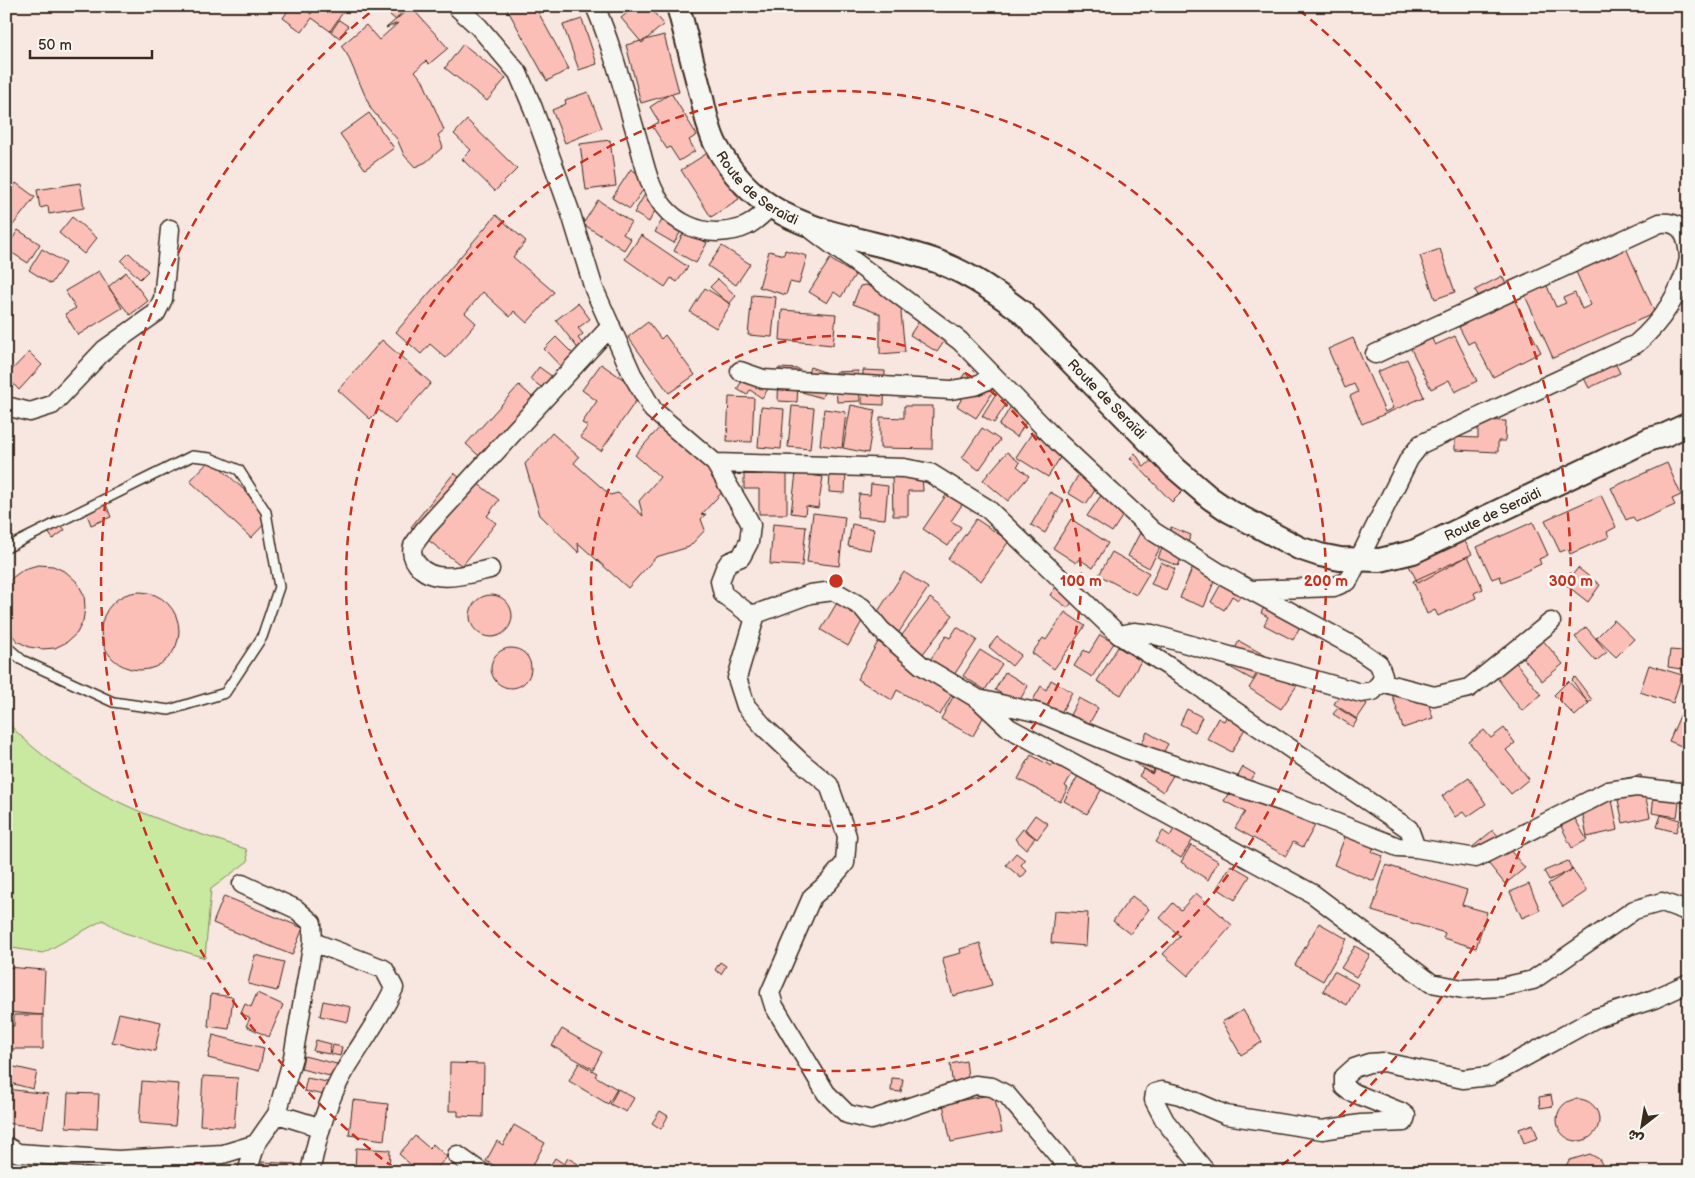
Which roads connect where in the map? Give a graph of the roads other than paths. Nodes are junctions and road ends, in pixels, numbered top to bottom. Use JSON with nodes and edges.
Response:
{"nodes":[{"id":1,"x":456,"y":6,"type":"edge"},
{"id":2,"x":595,"y":6,"type":"edge"},
{"id":3,"x":678,"y":6,"type":"edge"},
{"id":4,"x":770,"y":207,"type":"junction"},
{"id":5,"x":803,"y":224,"type":"junction"},
{"id":6,"x":170,"y":228,"type":"dead end"},
{"id":7,"x":1689,"y":259,"type":"edge"},
{"id":8,"x":611,"y":326,"type":"junction"},
{"id":9,"x":1375,"y":354,"type":"dead end"},
{"id":10,"x":740,"y":371,"type":"dead end"},
{"id":11,"x":995,"y":377,"type":"junction"},
{"id":12,"x":6,"y":406,"type":"edge"},
{"id":13,"x":1689,"y":414,"type":"edge"},
{"id":14,"x":1689,"y":424,"type":"edge"},
{"id":15,"x":1650,"y":439,"type":"junction"},
{"id":16,"x":715,"y":463,"type":"junction"},
{"id":17,"x":6,"y":548,"type":"edge"},
{"id":18,"x":1360,"y":561,"type":"junction"},
{"id":19,"x":490,"y":570,"type":"dead end"},
{"id":20,"x":1253,"y":590,"type":"junction"},
{"id":21,"x":756,"y":614,"type":"junction"},
{"id":22,"x":1551,"y":622,"type":"dead end"},
{"id":23,"x":1118,"y":635,"type":"junction"},
{"id":24,"x":6,"y":646,"type":"edge"},
{"id":25,"x":1381,"y":682,"type":"junction"},
{"id":26,"x":978,"y":699,"type":"junction"},
{"id":27,"x":1689,"y":793,"type":"edge"},
{"id":28,"x":1416,"y":848,"type":"junction"},
{"id":29,"x":242,"y":884,"type":"dead end"},
{"id":30,"x":1689,"y":914,"type":"edge"},
{"id":31,"x":313,"y":942,"type":"junction"},
{"id":32,"x":1689,"y":983,"type":"edge"},
{"id":33,"x":278,"y":1114,"type":"junction"},
{"id":34,"x":319,"y":1127,"type":"junction"},
{"id":35,"x":256,"y":1144,"type":"junction"},
{"id":36,"x":6,"y":1146,"type":"edge"},
{"id":37,"x":457,"y":1155,"type":"dead end"},
{"id":38,"x":247,"y":1172,"type":"edge"},
{"id":39,"x":310,"y":1172,"type":"edge"},
{"id":40,"x":481,"y":1172,"type":"edge"},
{"id":41,"x":1072,"y":1172,"type":"edge"},
{"id":42,"x":1206,"y":1172,"type":"edge"}],
"edges":[{"from":1,"to":8,"type":"street"},
{"from":2,"to":4,"type":"street"},
{"from":3,"to":4,"type":"street","name":"Route de Seraïdi"},
{"from":4,"to":5,"type":"street","name":"Route de Seraïdi"},
{"from":5,"to":11,"type":"street"},
{"from":5,"to":18,"type":"street","name":"Route de Seraïdi"},
{"from":6,"to":12,"type":"street"},
{"from":7,"to":9,"type":"street"},
{"from":7,"to":18,"type":"street"},
{"from":8,"to":16,"type":"street"},
{"from":8,"to":19,"type":"street"},
{"from":10,"to":11,"type":"street"},
{"from":11,"to":20,"type":"street"},
{"from":13,"to":15,"type":"street"},
{"from":14,"to":15,"type":"street"},
{"from":15,"to":18,"type":"street","name":"Route de Seraïdi"},
{"from":16,"to":21,"type":"street"},
{"from":16,"to":23,"type":"street"},
{"from":17,"to":24,"type":"lane"},
{"from":18,"to":20,"type":"street"},
{"from":20,"to":25,"type":"street"},
{"from":21,"to":26,"type":"street"},
{"from":21,"to":41,"type":"street"},
{"from":22,"to":25,"type":"street"},
{"from":23,"to":25,"type":"street"},
{"from":23,"to":28,"type":"street"},
{"from":26,"to":28,"type":"street"},
{"from":26,"to":30,"type":"street"},
{"from":27,"to":28,"type":"street"},
{"from":29,"to":31,"type":"street"},
{"from":31,"to":33,"type":"street"},
{"from":31,"to":34,"type":"street"},
{"from":32,"to":42,"type":"street"},
{"from":33,"to":34,"type":"street"},
{"from":33,"to":35,"type":"street"},
{"from":34,"to":39,"type":"street"},
{"from":35,"to":36,"type":"street"},
{"from":35,"to":38,"type":"street"},
{"from":37,"to":40,"type":"street"}]}
